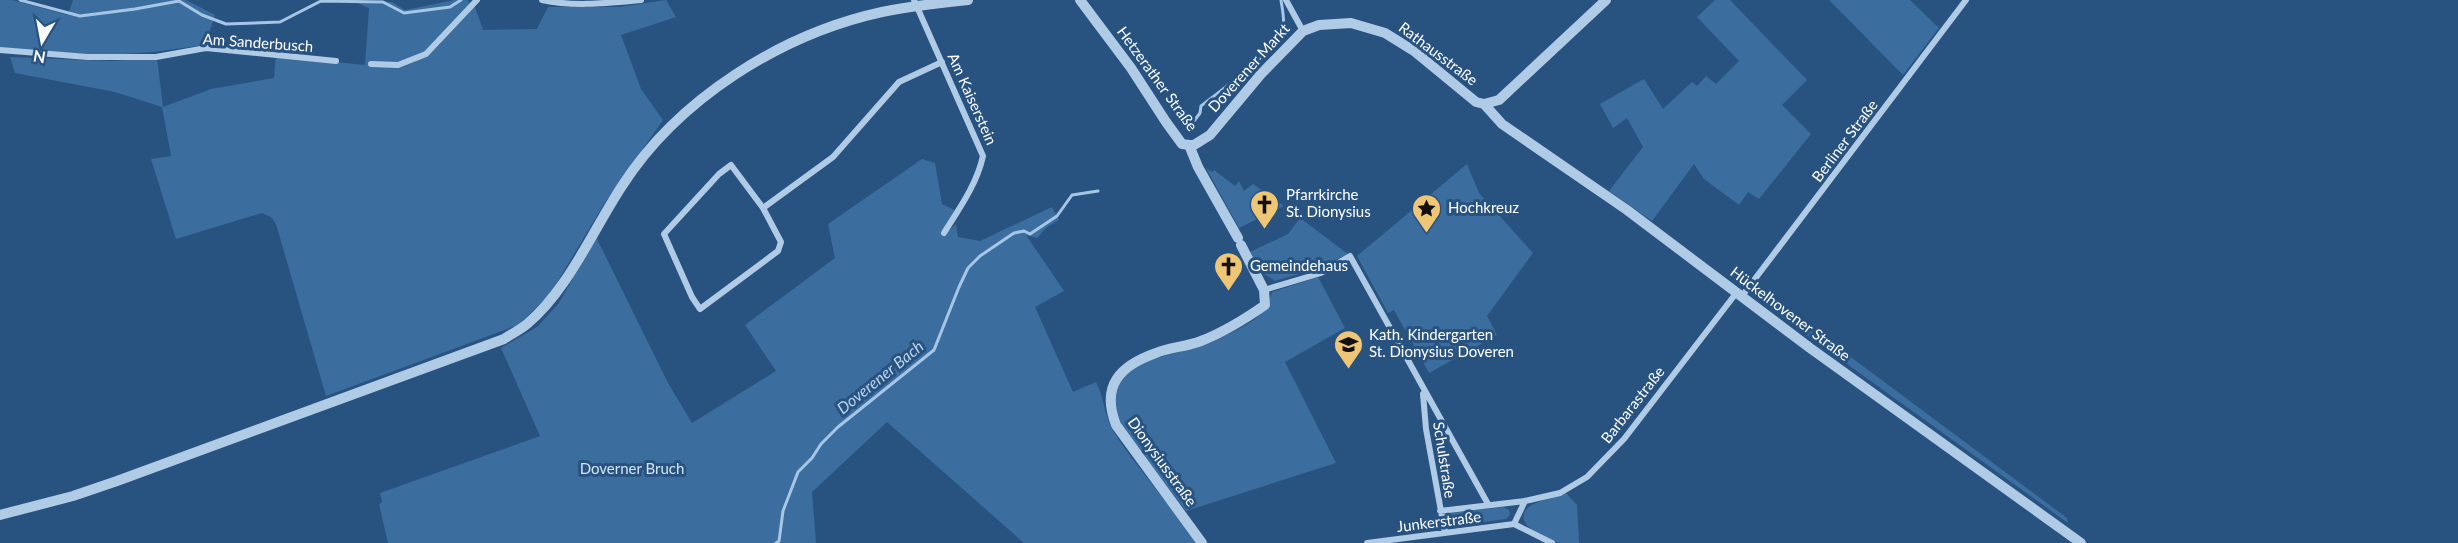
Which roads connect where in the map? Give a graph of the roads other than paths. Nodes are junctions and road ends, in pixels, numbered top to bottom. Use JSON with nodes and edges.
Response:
{"nodes":[{"id":1,"x":477,"y":0,"type":"edge"},
{"id":2,"x":542,"y":0,"type":"edge"},
{"id":3,"x":641,"y":0,"type":"edge"},
{"id":4,"x":968,"y":0,"type":"edge"},
{"id":5,"x":1081,"y":0,"type":"edge"},
{"id":6,"x":1286,"y":0,"type":"edge"},
{"id":7,"x":1606,"y":0,"type":"edge"},
{"id":8,"x":1966,"y":0,"type":"edge"},
{"id":9,"x":916,"y":3,"type":"edge"},
{"id":10,"x":1303,"y":31,"type":"junction"},
{"id":11,"x":0,"y":50,"type":"edge"},
{"id":12,"x":336,"y":61,"type":"dead end"},
{"id":13,"x":942,"y":62,"type":"junction"},
{"id":14,"x":371,"y":64,"type":"dead end"},
{"id":15,"x":1484,"y":104,"type":"junction"},
{"id":16,"x":1189,"y":145,"type":"junction"},
{"id":17,"x":763,"y":208,"type":"junction"},
{"id":18,"x":944,"y":233,"type":"dead end"},
{"id":19,"x":1264,"y":290,"type":"junction"},
{"id":20,"x":1740,"y":294,"type":"junction"},
{"id":21,"x":1423,"y":390,"type":"junction"},
{"id":22,"x":1525,"y":501,"type":"junction"},
{"id":23,"x":1488,"y":504,"type":"junction"},
{"id":24,"x":1440,"y":511,"type":"junction"},
{"id":25,"x":0,"y":515,"type":"edge"},
{"id":26,"x":1514,"y":524,"type":"junction"},
{"id":27,"x":1445,"y":533,"type":"junction"},
{"id":28,"x":1202,"y":543,"type":"edge"},
{"id":29,"x":1367,"y":543,"type":"edge"},
{"id":30,"x":1552,"y":543,"type":"edge"},
{"id":31,"x":2081,"y":543,"type":"edge"}],
"edges":[{"from":1,"to":14,"type":"street"},
{"from":2,"to":3,"type":"street"},
{"from":4,"to":9,"type":"street"},
{"from":5,"to":16,"type":"street","name":"Hetzerather Straße"},
{"from":6,"to":10,"type":"street","name":"Doverener Markt"},
{"from":7,"to":15,"type":"street"},
{"from":8,"to":20,"type":"street","name":"Berliner Straße"},
{"from":9,"to":13,"type":"street","name":"Am Kaiserstein"},
{"from":9,"to":25,"type":"street"},
{"from":10,"to":15,"type":"street","name":"Rathausstraße"},
{"from":10,"to":16,"type":"street","name":"Doverener Markt"},
{"from":11,"to":12,"type":"street","name":"Am Sanderbusch"},
{"from":13,"to":17,"type":"street"},
{"from":13,"to":18,"type":"street","name":"Am Kaiserstein"},
{"from":15,"to":20,"type":"street","name":"Hückelhovener Straße"},
{"from":16,"to":19,"type":"street"},
{"from":17,"to":17,"type":"street"},
{"from":19,"to":21,"type":"street","name":"Schulstraße"},
{"from":19,"to":28,"type":"street","name":"Dionysiusstraße"},
{"from":20,"to":22,"type":"street","name":"Barbarastraße"},
{"from":20,"to":31,"type":"street","name":"Hückelhovener Straße"},
{"from":21,"to":23,"type":"street","name":"Schulstraße"},
{"from":21,"to":24,"type":"street","name":"Schulstraße"},
{"from":22,"to":23,"type":"street","name":"Barbarastraße"},
{"from":22,"to":26,"type":"street"},
{"from":23,"to":24,"type":"street","name":"Barbarastraße"},
{"from":24,"to":27,"type":"street","name":"Schulstraße"},
{"from":26,"to":27,"type":"street","name":"Junkerstraße"},
{"from":26,"to":30,"type":"street"},
{"from":27,"to":29,"type":"street","name":"Junkerstraße"}]}
